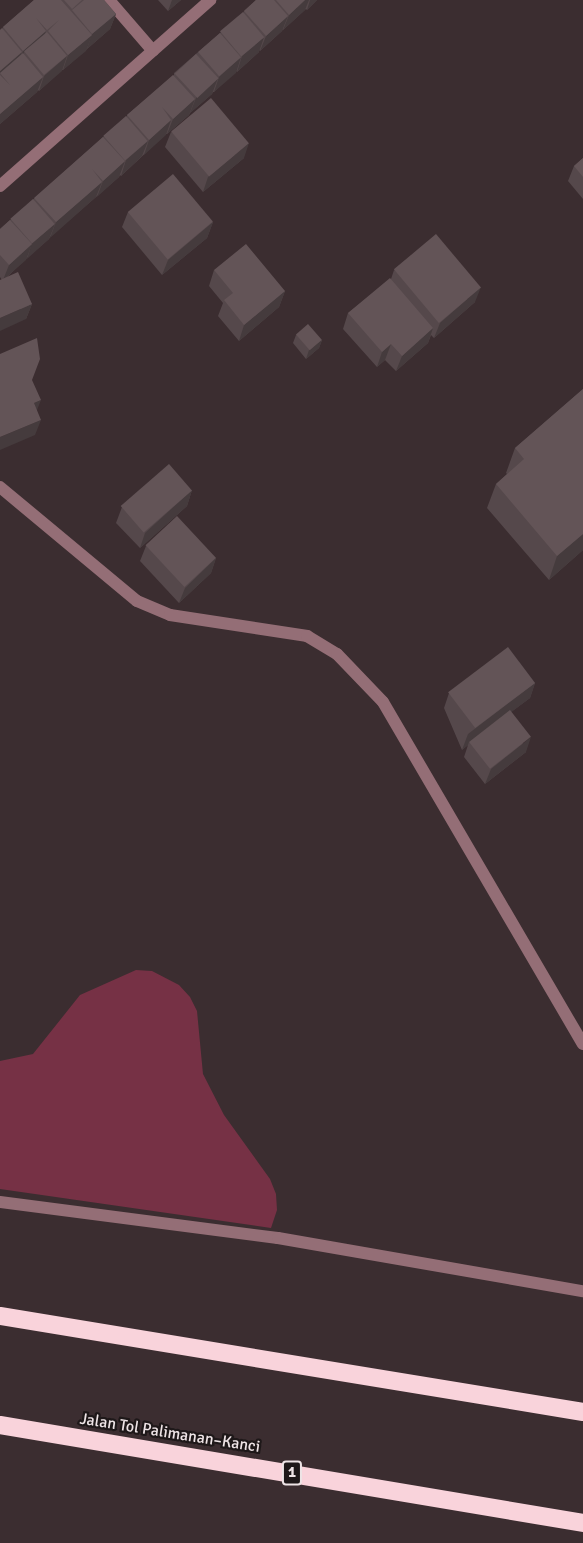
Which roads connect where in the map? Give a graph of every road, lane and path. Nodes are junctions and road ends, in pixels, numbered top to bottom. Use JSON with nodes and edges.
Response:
{"nodes":[{"id":1,"x":109,"y":0,"type":"edge"},
{"id":2,"x":210,"y":0,"type":"edge"},
{"id":3,"x":153,"y":51,"type":"junction"},
{"id":4,"x":0,"y":186,"type":"edge"},
{"id":5,"x":0,"y":487,"type":"edge"},
{"id":6,"x":583,"y":1044,"type":"edge"},
{"id":7,"x":0,"y":1202,"type":"edge"},
{"id":8,"x":583,"y":1291,"type":"edge"},
{"id":9,"x":0,"y":1316,"type":"edge"},
{"id":10,"x":583,"y":1413,"type":"edge"},
{"id":11,"x":0,"y":1425,"type":"edge"},
{"id":12,"x":583,"y":1523,"type":"edge"}],
"edges":[{"from":1,"to":3,"type":"street"},
{"from":2,"to":3,"type":"street"},
{"from":3,"to":4,"type":"street"},
{"from":5,"to":6,"type":"street"},
{"from":7,"to":8,"type":"street"},
{"from":9,"to":10,"type":"highway"},
{"from":11,"to":12,"type":"highway","name":"Jalan Tol Palimanan–Kanci","number":"1"}]}
